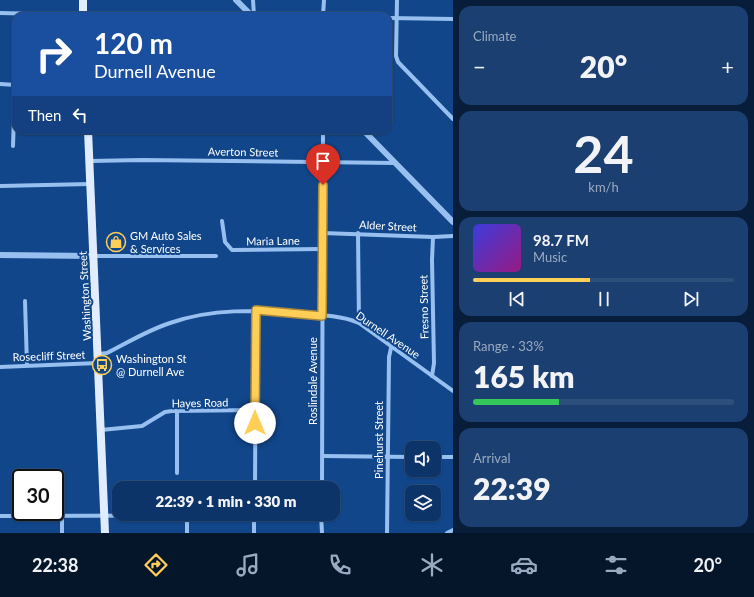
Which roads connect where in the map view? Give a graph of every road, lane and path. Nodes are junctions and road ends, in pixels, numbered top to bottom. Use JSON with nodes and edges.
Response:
{"nodes":[{"id":1,"x":83,"y":0,"type":"edge"},
{"id":2,"x":236,"y":0,"type":"edge"},
{"id":3,"x":253,"y":0,"type":"edge"},
{"id":4,"x":324,"y":0,"type":"edge"},
{"id":5,"x":397,"y":0,"type":"edge"},
{"id":6,"x":83,"y":12,"type":"edge"},
{"id":7,"x":249,"y":12,"type":"edge"},
{"id":8,"x":253,"y":12,"type":"edge"},
{"id":9,"x":323,"y":12,"type":"edge"},
{"id":10,"x":0,"y":13,"type":"edge"},
{"id":11,"x":12,"y":13,"type":"edge"},
{"id":12,"x":392,"y":18,"type":"edge"},
{"id":13,"x":397,"y":19,"type":"junction"},
{"id":14,"x":453,"y":19,"type":"edge"},
{"id":15,"x":0,"y":84,"type":"edge"},
{"id":16,"x":12,"y":85,"type":"edge"},
{"id":17,"x":453,"y":119,"type":"edge"},
{"id":18,"x":14,"y":134,"type":"edge"},
{"id":19,"x":88,"y":134,"type":"edge"},
{"id":20,"x":323,"y":134,"type":"edge"},
{"id":21,"x":367,"y":134,"type":"edge"},
{"id":22,"x":13,"y":146,"type":"dead end"},
{"id":23,"x":90,"y":161,"type":"junction"},
{"id":24,"x":322,"y":162,"type":"junction"},
{"id":25,"x":395,"y":163,"type":"junction"},
{"id":26,"x":90,"y":184,"type":"junction"},
{"id":27,"x":0,"y":186,"type":"edge"},
{"id":28,"x":222,"y":221,"type":"dead end"},
{"id":29,"x":453,"y":222,"type":"edge"},
{"id":30,"x":323,"y":233,"type":"junction"},
{"id":31,"x":358,"y":233,"type":"junction"},
{"id":32,"x":453,"y":236,"type":"edge"},
{"id":33,"x":433,"y":237,"type":"junction"},
{"id":34,"x":322,"y":249,"type":"junction"},
{"id":35,"x":0,"y":255,"type":"edge"},
{"id":36,"x":94,"y":256,"type":"junction"},
{"id":37,"x":216,"y":256,"type":"dead end"},
{"id":38,"x":25,"y":301,"type":"dead end"},
{"id":39,"x":256,"y":310,"type":"junction"},
{"id":40,"x":322,"y":316,"type":"junction"},
{"id":41,"x":359,"y":323,"type":"junction"},
{"id":42,"x":391,"y":348,"type":"junction"},
{"id":43,"x":98,"y":354,"type":"junction"},
{"id":44,"x":98,"y":363,"type":"junction"},
{"id":45,"x":27,"y":365,"type":"junction"},
{"id":46,"x":0,"y":367,"type":"edge"},
{"id":47,"x":432,"y":376,"type":"junction"},
{"id":48,"x":453,"y":391,"type":"edge"},
{"id":49,"x":255,"y":410,"type":"junction"},
{"id":50,"x":177,"y":411,"type":"junction"},
{"id":51,"x":101,"y":430,"type":"junction"},
{"id":52,"x":323,"y":456,"type":"junction"},
{"id":53,"x":388,"y":457,"type":"junction"},
{"id":54,"x":405,"y":457,"type":"edge"},
{"id":55,"x":441,"y":457,"type":"edge"},
{"id":56,"x":453,"y":457,"type":"edge"},
{"id":57,"x":177,"y":473,"type":"dead end"},
{"id":58,"x":255,"y":481,"type":"edge"},
{"id":59,"x":322,"y":481,"type":"edge"},
{"id":60,"x":104,"y":515,"type":"junction"},
{"id":61,"x":112,"y":515,"type":"edge"},
{"id":62,"x":0,"y":516,"type":"edge"},
{"id":63,"x":12,"y":516,"type":"edge"},
{"id":64,"x":64,"y":516,"type":"edge"},
{"id":65,"x":62,"y":521,"type":"edge"},
{"id":66,"x":187,"y":521,"type":"edge"},
{"id":67,"x":254,"y":521,"type":"edge"},
{"id":68,"x":321,"y":521,"type":"edge"},
{"id":69,"x":453,"y":530,"type":"edge"},
{"id":70,"x":62,"y":533,"type":"edge"},
{"id":71,"x":105,"y":533,"type":"edge"},
{"id":72,"x":187,"y":533,"type":"edge"},
{"id":73,"x":254,"y":533,"type":"edge"},
{"id":74,"x":322,"y":533,"type":"edge"},
{"id":75,"x":387,"y":533,"type":"edge"},
{"id":76,"x":447,"y":533,"type":"edge"}],
"edges":[{"from":1,"to":6,"type":"main road"},
{"from":2,"to":7,"type":"street"},
{"from":3,"to":8,"type":"street"},
{"from":4,"to":9,"type":"street"},
{"from":5,"to":13,"type":"street"},
{"from":10,"to":11,"type":"street"},
{"from":12,"to":13,"type":"street"},
{"from":13,"to":14,"type":"street"},
{"from":13,"to":17,"type":"street"},
{"from":15,"to":16,"type":"street"},
{"from":18,"to":22,"type":"street"},
{"from":19,"to":23,"type":"main road","name":"Washington Street"},
{"from":20,"to":24,"type":"street","name":"Roslindale Avenue"},
{"from":21,"to":25,"type":"street"},
{"from":23,"to":24,"type":"street","name":"Averton Street"},
{"from":23,"to":26,"type":"main road","name":"Washington Street"},
{"from":24,"to":25,"type":"street","name":"Averton Street"},
{"from":24,"to":30,"type":"street","name":"Roslindale Avenue"},
{"from":25,"to":29,"type":"street"},
{"from":26,"to":27,"type":"street"},
{"from":26,"to":36,"type":"main road","name":"Washington Street"},
{"from":28,"to":34,"type":"street","name":"Maria Lane"},
{"from":30,"to":31,"type":"street","name":"Alder Street"},
{"from":30,"to":34,"type":"street","name":"Roslindale Avenue"},
{"from":31,"to":33,"type":"street","name":"Alder Street"},
{"from":31,"to":41,"type":"street"},
{"from":32,"to":33,"type":"street","name":"Alder Street"},
{"from":33,"to":47,"type":"street","name":"Fresno Street"},
{"from":34,"to":40,"type":"street","name":"Roslindale Avenue"},
{"from":35,"to":36,"type":"street"},
{"from":36,"to":37,"type":"street"},
{"from":36,"to":43,"type":"main road","name":"Washington Street"},
{"from":38,"to":45,"type":"street"},
{"from":39,"to":40,"type":"street","name":"Durnell Avenue"},
{"from":39,"to":43,"type":"street","name":"Durnell Avenue"},
{"from":39,"to":49,"type":"street"},
{"from":40,"to":41,"type":"street","name":"Durnell Avenue"},
{"from":40,"to":52,"type":"street","name":"Roslindale Avenue"},
{"from":41,"to":42,"type":"street","name":"Durnell Avenue"},
{"from":42,"to":47,"type":"street","name":"Durnell Avenue"},
{"from":42,"to":53,"type":"street","name":"Pinehurst Street"},
{"from":43,"to":44,"type":"main road","name":"Washington Street"},
{"from":44,"to":45,"type":"street","name":"Rosecliff Street"},
{"from":44,"to":51,"type":"main road","name":"Washington Street"},
{"from":45,"to":46,"type":"street","name":"Rosecliff Street"},
{"from":47,"to":48,"type":"street","name":"Durnell Avenue"},
{"from":49,"to":50,"type":"street","name":"Hayes Road"},
{"from":49,"to":58,"type":"street"},
{"from":50,"to":51,"type":"street","name":"Hayes Road"},
{"from":50,"to":57,"type":"street"},
{"from":51,"to":60,"type":"main road","name":"Washington Street"},
{"from":52,"to":53,"type":"street"},
{"from":52,"to":59,"type":"street","name":"Roslindale Avenue"},
{"from":53,"to":54,"type":"street"},
{"from":53,"to":75,"type":"street","name":"Pinehurst Street"},
{"from":55,"to":56,"type":"street"},
{"from":60,"to":61,"type":"street"},
{"from":60,"to":64,"type":"street"},
{"from":60,"to":71,"type":"main road","name":"Washington Street"},
{"from":62,"to":63,"type":"street"},
{"from":65,"to":70,"type":"street"},
{"from":66,"to":72,"type":"street"},
{"from":67,"to":73,"type":"street"},
{"from":68,"to":74,"type":"street"},
{"from":69,"to":76,"type":"street"}]}
